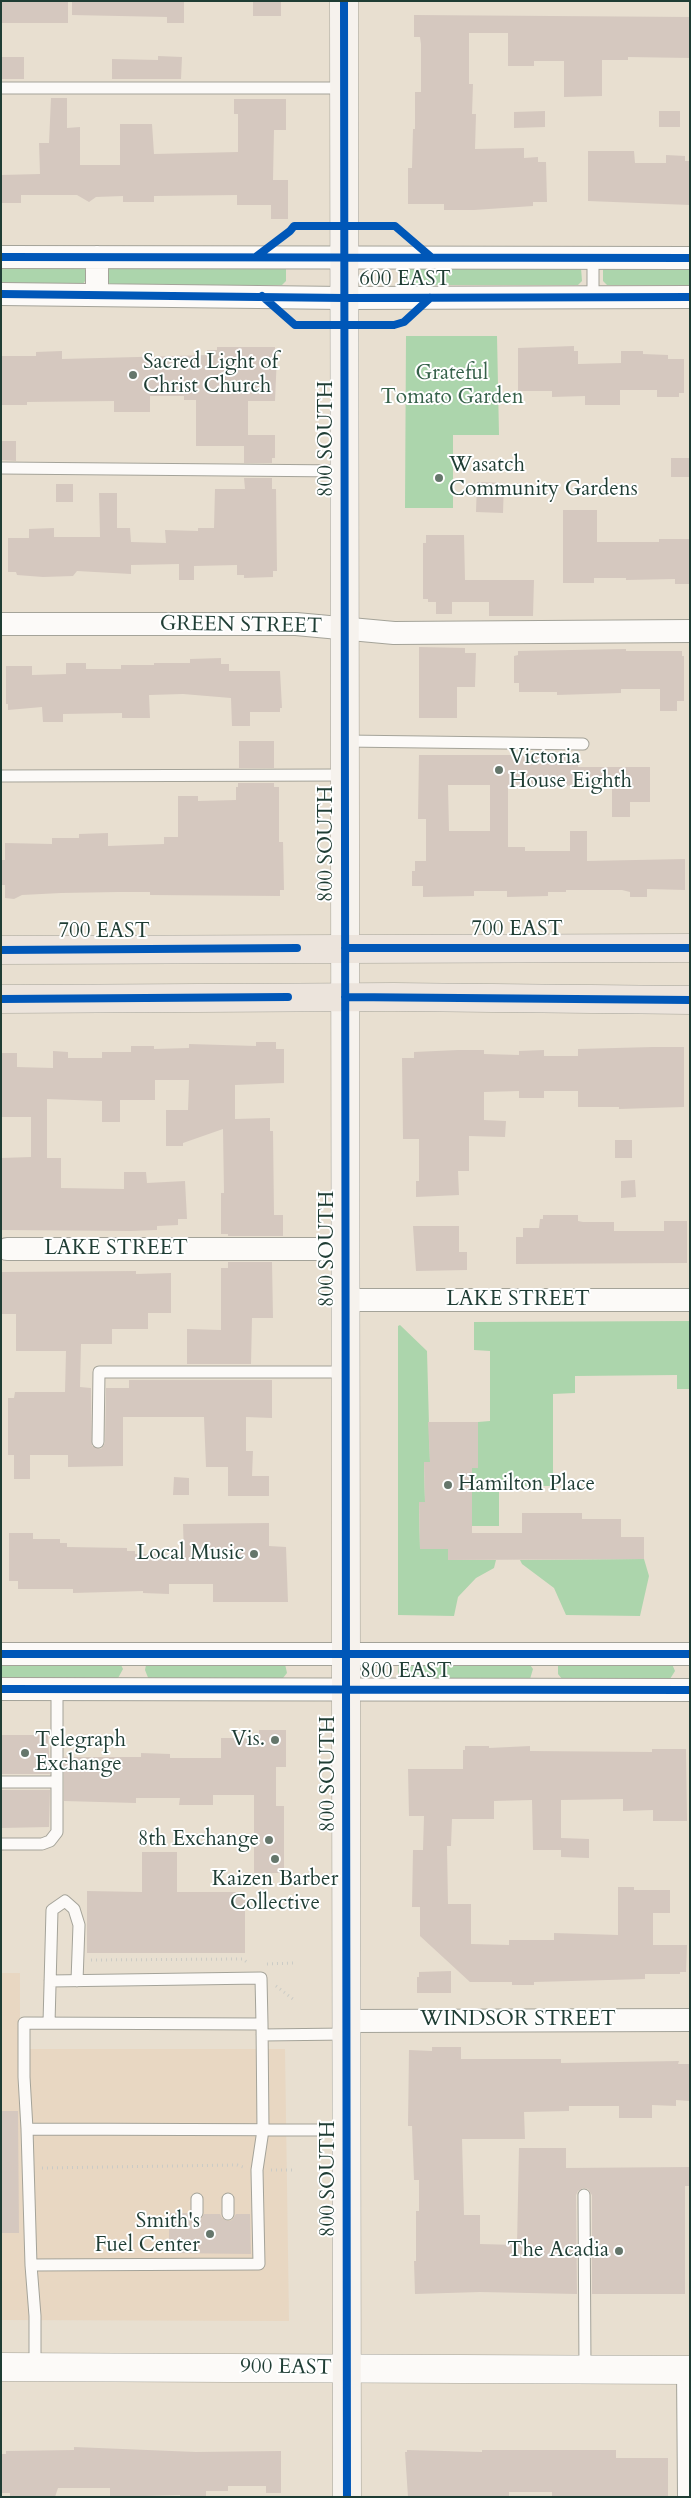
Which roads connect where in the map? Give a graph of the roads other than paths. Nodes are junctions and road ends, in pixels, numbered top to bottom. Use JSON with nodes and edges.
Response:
{"nodes":[{"id":1,"x":344,"y":1,"type":"edge"},
{"id":2,"x":1,"y":88,"type":"edge"},
{"id":3,"x":344,"y":88,"type":"junction"},
{"id":4,"x":1,"y":257,"type":"edge"},
{"id":5,"x":97,"y":257,"type":"junction"},
{"id":6,"x":344,"y":257,"type":"junction"},
{"id":7,"x":593,"y":258,"type":"junction"},
{"id":8,"x":690,"y":258,"type":"edge"},
{"id":9,"x":1,"y":294,"type":"edge"},
{"id":10,"x":97,"y":295,"type":"junction"},
{"id":11,"x":344,"y":298,"type":"junction"},
{"id":12,"x":593,"y":298,"type":"junction"},
{"id":13,"x":690,"y":298,"type":"edge"},
{"id":14,"x":1,"y":468,"type":"edge"},
{"id":15,"x":344,"y":471,"type":"junction"},
{"id":16,"x":1,"y":624,"type":"edge"},
{"id":17,"x":345,"y":629,"type":"junction"},
{"id":18,"x":690,"y":631,"type":"edge"},
{"id":19,"x":345,"y":741,"type":"junction"},
{"id":20,"x":584,"y":744,"type":"dead end"},
{"id":21,"x":345,"y":775,"type":"junction"},
{"id":22,"x":1,"y":776,"type":"edge"},
{"id":23,"x":345,"y":948,"type":"junction"},
{"id":24,"x":690,"y":948,"type":"edge"},
{"id":25,"x":1,"y":950,"type":"edge"},
{"id":26,"x":345,"y":997,"type":"junction"},
{"id":27,"x":1,"y":999,"type":"edge"},
{"id":28,"x":688,"y":1001,"type":"edge"},
{"id":29,"x":7,"y":1249,"type":"dead end"},
{"id":30,"x":346,"y":1249,"type":"junction"},
{"id":31,"x":346,"y":1300,"type":"junction"},
{"id":32,"x":690,"y":1300,"type":"edge"},
{"id":33,"x":346,"y":1372,"type":"junction"},
{"id":34,"x":98,"y":1442,"type":"dead end"},
{"id":35,"x":1,"y":1654,"type":"edge"},
{"id":36,"x":136,"y":1654,"type":"junction"},
{"id":37,"x":690,"y":1654,"type":"edge"},
{"id":38,"x":346,"y":1655,"type":"junction"},
{"id":39,"x":554,"y":1655,"type":"junction"},
{"id":40,"x":1,"y":1689,"type":"edge"},
{"id":41,"x":57,"y":1689,"type":"junction"},
{"id":42,"x":135,"y":1689,"type":"junction"},
{"id":43,"x":346,"y":1689,"type":"junction"},
{"id":44,"x":553,"y":1690,"type":"junction"},
{"id":45,"x":690,"y":1690,"type":"edge"},
{"id":46,"x":1,"y":1782,"type":"edge"},
{"id":47,"x":57,"y":1782,"type":"junction"},
{"id":48,"x":1,"y":1844,"type":"edge"},
{"id":49,"x":50,"y":1981,"type":"junction"},
{"id":50,"x":78,"y":1981,"type":"junction"},
{"id":51,"x":690,"y":2020,"type":"edge"},
{"id":52,"x":49,"y":2023,"type":"junction"},
{"id":53,"x":346,"y":2027,"type":"junction"},
{"id":54,"x":262,"y":2029,"type":"junction"},
{"id":55,"x":28,"y":2129,"type":"junction"},
{"id":56,"x":263,"y":2130,"type":"junction"},
{"id":57,"x":347,"y":2130,"type":"junction"},
{"id":58,"x":584,"y":2195,"type":"dead end"},
{"id":59,"x":197,"y":2199,"type":"dead end"},
{"id":60,"x":228,"y":2199,"type":"dead end"},
{"id":61,"x":197,"y":2214,"type":"dead end"},
{"id":62,"x":228,"y":2214,"type":"dead end"},
{"id":63,"x":31,"y":2265,"type":"junction"},
{"id":64,"x":1,"y":2367,"type":"edge"},
{"id":65,"x":35,"y":2367,"type":"junction"},
{"id":66,"x":347,"y":2369,"type":"junction"},
{"id":67,"x":585,"y":2370,"type":"junction"},
{"id":68,"x":689,"y":2370,"type":"edge"},
{"id":69,"x":347,"y":2497,"type":"edge"},
{"id":70,"x":689,"y":2497,"type":"edge"}],
"edges":[{"from":1,"to":3,"type":"main road","name":"800 SOUTH"},
{"from":2,"to":3,"type":"lane"},
{"from":3,"to":6,"type":"main road","name":"800 SOUTH"},
{"from":4,"to":5,"type":"street","name":"600 EAST"},
{"from":5,"to":6,"type":"street","name":"600 EAST"},
{"from":5,"to":10,"type":"street"},
{"from":6,"to":7,"type":"street","name":"600 EAST"},
{"from":6,"to":11,"type":"main road","name":"800 SOUTH"},
{"from":7,"to":8,"type":"street","name":"600 EAST"},
{"from":7,"to":12,"type":"lane"},
{"from":9,"to":10,"type":"street","name":"600 EAST"},
{"from":10,"to":11,"type":"street","name":"600 EAST"},
{"from":11,"to":12,"type":"street","name":"600 EAST"},
{"from":11,"to":15,"type":"main road","name":"800 SOUTH"},
{"from":12,"to":13,"type":"street","name":"600 EAST"},
{"from":14,"to":15,"type":"lane"},
{"from":15,"to":17,"type":"main road","name":"800 SOUTH"},
{"from":16,"to":17,"type":"street","name":"GREEN STREET"},
{"from":17,"to":18,"type":"street","name":"GREEN STREET"},
{"from":17,"to":19,"type":"main road","name":"800 SOUTH"},
{"from":19,"to":20,"type":"lane"},
{"from":19,"to":21,"type":"main road","name":"800 SOUTH"},
{"from":21,"to":22,"type":"lane"},
{"from":21,"to":23,"type":"main road","name":"800 SOUTH"},
{"from":23,"to":24,"type":"main road","name":"700 EAST"},
{"from":23,"to":25,"type":"main road","name":"700 EAST"},
{"from":23,"to":26,"type":"main road","name":"800 SOUTH"},
{"from":26,"to":27,"type":"main road"},
{"from":26,"to":28,"type":"main road"},
{"from":26,"to":30,"type":"main road","name":"800 SOUTH"},
{"from":29,"to":30,"type":"street","name":"LAKE STREET"},
{"from":30,"to":31,"type":"main road","name":"800 SOUTH"},
{"from":31,"to":32,"type":"street","name":"LAKE STREET"},
{"from":31,"to":33,"type":"main road","name":"800 SOUTH"},
{"from":33,"to":34,"type":"lane"},
{"from":33,"to":38,"type":"main road","name":"800 SOUTH"},
{"from":35,"to":36,"type":"street","name":"800 EAST"},
{"from":36,"to":38,"type":"street","name":"800 EAST"},
{"from":36,"to":42,"type":"street"},
{"from":37,"to":39,"type":"street","name":"800 EAST"},
{"from":38,"to":39,"type":"street","name":"800 EAST"},
{"from":38,"to":43,"type":"main road","name":"800 SOUTH"},
{"from":39,"to":44,"type":"street"},
{"from":40,"to":41,"type":"street","name":"800 EAST"},
{"from":41,"to":42,"type":"street","name":"800 EAST"},
{"from":41,"to":47,"type":"lane"},
{"from":42,"to":43,"type":"street","name":"800 EAST"},
{"from":43,"to":44,"type":"street","name":"800 EAST"},
{"from":43,"to":53,"type":"main road","name":"800 SOUTH"},
{"from":44,"to":45,"type":"street","name":"800 EAST"},
{"from":46,"to":47,"type":"lane"},
{"from":47,"to":48,"type":"lane"},
{"from":49,"to":50,"type":"lane"},
{"from":49,"to":50,"type":"lane"},
{"from":49,"to":52,"type":"lane"},
{"from":50,"to":54,"type":"lane"},
{"from":51,"to":53,"type":"street","name":"WINDSOR STREET"},
{"from":52,"to":54,"type":"lane"},
{"from":52,"to":55,"type":"lane"},
{"from":53,"to":54,"type":"lane"},
{"from":53,"to":57,"type":"main road","name":"800 SOUTH"},
{"from":54,"to":56,"type":"lane"},
{"from":55,"to":56,"type":"lane"},
{"from":55,"to":63,"type":"lane"},
{"from":56,"to":57,"type":"lane"},
{"from":56,"to":63,"type":"lane"},
{"from":57,"to":66,"type":"main road","name":"800 SOUTH"},
{"from":58,"to":67,"type":"lane"},
{"from":59,"to":61,"type":"lane"},
{"from":60,"to":62,"type":"lane"},
{"from":63,"to":65,"type":"lane"},
{"from":64,"to":65,"type":"street","name":"900 EAST"},
{"from":65,"to":66,"type":"street","name":"900 EAST"},
{"from":66,"to":67,"type":"street","name":"900 EAST"},
{"from":66,"to":69,"type":"main road","name":"800 SOUTH"},
{"from":67,"to":68,"type":"street","name":"900 EAST"},
{"from":68,"to":70,"type":"street"}]}
